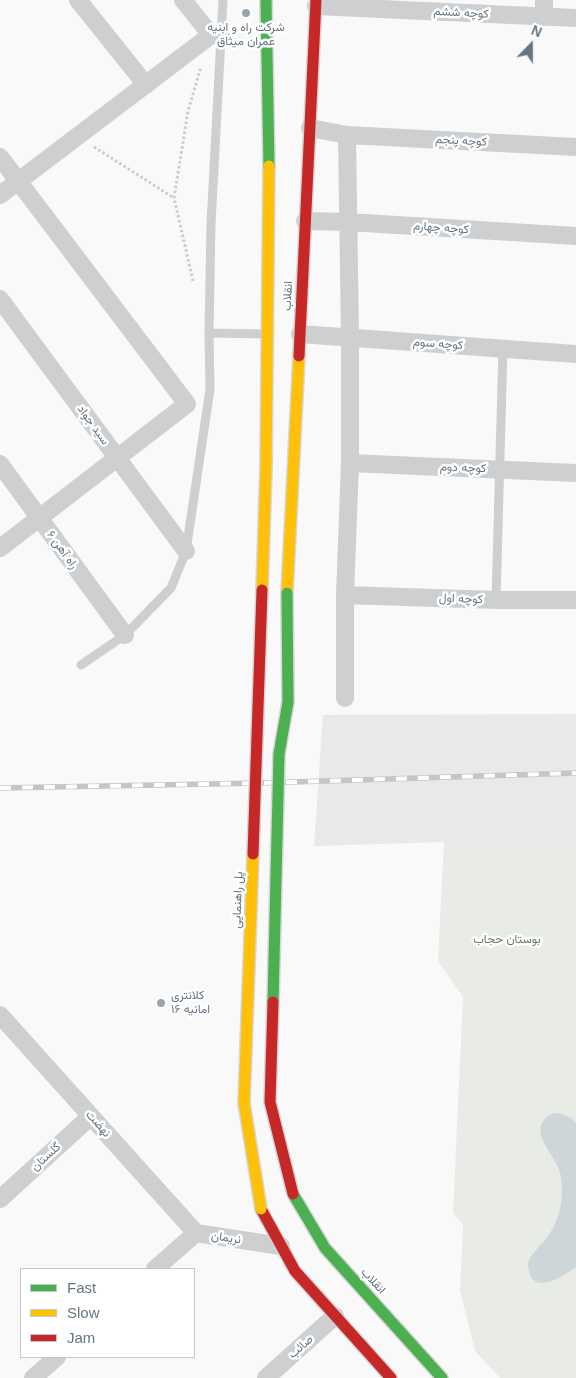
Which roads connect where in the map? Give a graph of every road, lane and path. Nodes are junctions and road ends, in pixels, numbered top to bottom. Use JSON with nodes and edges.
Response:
{"nodes":[{"id":1,"x":78,"y":0,"type":"edge"},
{"id":2,"x":183,"y":0,"type":"edge"},
{"id":3,"x":223,"y":0,"type":"edge"},
{"id":4,"x":266,"y":0,"type":"edge"},
{"id":5,"x":316,"y":3,"type":"edge"},
{"id":6,"x":544,"y":8,"type":"edge"},
{"id":7,"x":576,"y":18,"type":"edge"},
{"id":8,"x":216,"y":35,"type":"junction"},
{"id":9,"x":146,"y":85,"type":"junction"},
{"id":10,"x":310,"y":128,"type":"junction"},
{"id":11,"x":347,"y":135,"type":"junction"},
{"id":12,"x":77,"y":137,"type":"junction"},
{"id":13,"x":576,"y":147,"type":"edge"},
{"id":14,"x":0,"y":157,"type":"edge"},
{"id":15,"x":18,"y":181,"type":"junction"},
{"id":16,"x":0,"y":195,"type":"edge"},
{"id":17,"x":174,"y":198,"type":"junction"},
{"id":18,"x":306,"y":221,"type":"junction"},
{"id":19,"x":348,"y":222,"type":"junction"},
{"id":20,"x":576,"y":236,"type":"edge"},
{"id":21,"x":209,"y":297,"type":"junction"},
{"id":22,"x":0,"y":300,"type":"edge"},
{"id":23,"x":209,"y":333,"type":"junction"},
{"id":24,"x":268,"y":334,"type":"junction"},
{"id":25,"x":300,"y":334,"type":"junction"},
{"id":26,"x":350,"y":338,"type":"junction"},
{"id":27,"x":503,"y":348,"type":"junction"},
{"id":28,"x":576,"y":354,"type":"edge"},
{"id":29,"x":117,"y":458,"type":"junction"},
{"id":30,"x":350,"y":463,"type":"junction"},
{"id":31,"x":0,"y":464,"type":"edge"},
{"id":32,"x":500,"y":469,"type":"junction"},
{"id":33,"x":576,"y":473,"type":"edge"},
{"id":34,"x":39,"y":518,"type":"junction"},
{"id":35,"x":0,"y":548,"type":"edge"},
{"id":36,"x":186,"y":551,"type":"junction"},
{"id":37,"x":262,"y":590,"type":"joint"},
{"id":38,"x":345,"y":595,"type":"junction"},
{"id":39,"x":496,"y":600,"type":"junction"},
{"id":40,"x":576,"y":600,"type":"edge"},
{"id":41,"x":125,"y":635,"type":"junction"},
{"id":42,"x":81,"y":664,"type":"dead end"},
{"id":43,"x":346,"y":698,"type":"dead end"},
{"id":44,"x":0,"y":1015,"type":"edge"},
{"id":45,"x":91,"y":1116,"type":"junction"},
{"id":46,"x":0,"y":1198,"type":"edge"},
{"id":47,"x":196,"y":1233,"type":"junction"},
{"id":48,"x":281,"y":1246,"type":"junction"},
{"id":49,"x":156,"y":1268,"type":"edge"},
{"id":50,"x":335,"y":1316,"type":"junction"},
{"id":51,"x":56,"y":1358,"type":"edge"},
{"id":52,"x":33,"y":1378,"type":"edge"},
{"id":53,"x":266,"y":1378,"type":"edge"},
{"id":54,"x":391,"y":1378,"type":"edge"},
{"id":55,"x":442,"y":1378,"type":"edge"}],
"edges":[{"from":1,"to":9,"type":"street"},
{"from":2,"to":8,"type":"street"},
{"from":3,"to":8,"type":"lane"},
{"from":4,"to":24,"type":"main road","name":"انقلاب"},
{"from":5,"to":6,"type":"street","name":"کوچه ششم"},
{"from":5,"to":10,"type":"main road","name":"انقلاب"},
{"from":6,"to":7,"type":"street","name":"کوچه ششم"},
{"from":8,"to":9,"type":"street"},
{"from":8,"to":17,"type":"path"},
{"from":8,"to":21,"type":"lane"},
{"from":9,"to":12,"type":"street"},
{"from":10,"to":11,"type":"street","name":"کوچه پنجم"},
{"from":10,"to":18,"type":"main road","name":"انقلاب"},
{"from":11,"to":13,"type":"street","name":"کوچه پنجم"},
{"from":11,"to":19,"type":"street"},
{"from":12,"to":15,"type":"street"},
{"from":12,"to":17,"type":"path"},
{"from":14,"to":15,"type":"street"},
{"from":15,"to":16,"type":"street"},
{"from":15,"to":29,"type":"street"},
{"from":17,"to":21,"type":"path"},
{"from":18,"to":19,"type":"street","name":"کوچه چهارم"},
{"from":18,"to":25,"type":"main road","name":"انقلاب"},
{"from":19,"to":20,"type":"street","name":"کوچه چهارم"},
{"from":19,"to":26,"type":"street"},
{"from":21,"to":23,"type":"lane"},
{"from":22,"to":29,"type":"street","name":"سید جواد"},
{"from":23,"to":24,"type":"lane"},
{"from":23,"to":36,"type":"lane"},
{"from":24,"to":37,"type":"main road","name":"انقلاب"},
{"from":25,"to":26,"type":"street","name":"کوچه سوم"},
{"from":25,"to":55,"type":"main road","name":"انقلاب","bridge":true},
{"from":26,"to":27,"type":"street","name":"کوچه سوم"},
{"from":26,"to":30,"type":"street"},
{"from":27,"to":28,"type":"street","name":"کوچه سوم"},
{"from":27,"to":32,"type":"lane"},
{"from":29,"to":34,"type":"street"},
{"from":29,"to":36,"type":"street","name":"سید جواد"},
{"from":30,"to":32,"type":"street","name":"کوچه دوم"},
{"from":30,"to":38,"type":"street"},
{"from":31,"to":34,"type":"street","name":"راه آهن ۶"},
{"from":32,"to":33,"type":"street","name":"کوچه دوم"},
{"from":32,"to":39,"type":"lane"},
{"from":34,"to":35,"type":"street"},
{"from":34,"to":41,"type":"street","name":"راه آهن ۶"},
{"from":36,"to":41,"type":"lane"},
{"from":37,"to":48,"type":"main road","name":"پل راهنمایی","bridge":true},
{"from":38,"to":39,"type":"street","name":"کوچه اول"},
{"from":38,"to":43,"type":"street"},
{"from":39,"to":40,"type":"street","name":"کوچه اول"},
{"from":41,"to":42,"type":"lane"},
{"from":44,"to":45,"type":"street","name":"نهضت"},
{"from":45,"to":46,"type":"street","name":"گلستان"},
{"from":45,"to":47,"type":"street","name":"نهضت"},
{"from":47,"to":48,"type":"street","name":"نریمان"},
{"from":47,"to":49,"type":"street","name":"نریمان"},
{"from":48,"to":50,"type":"main road"},
{"from":50,"to":53,"type":"street","name":"صائب"},
{"from":50,"to":54,"type":"main road"},
{"from":51,"to":52,"type":"street"}]}
